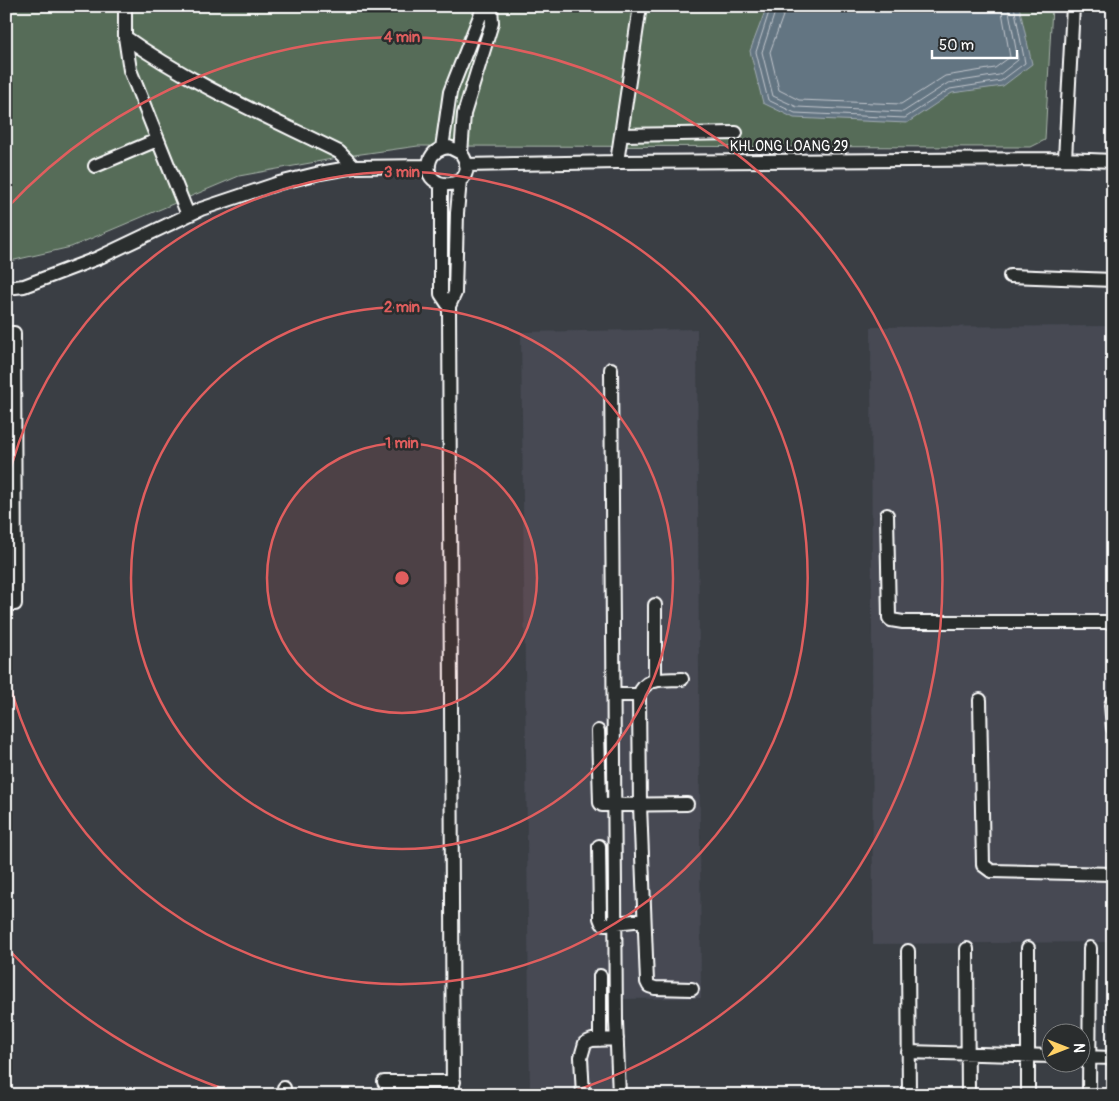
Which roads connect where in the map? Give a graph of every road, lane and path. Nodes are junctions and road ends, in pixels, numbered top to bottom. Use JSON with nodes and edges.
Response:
{"nodes":[{"id":1,"x":125,"y":6,"type":"edge"},
{"id":2,"x":487,"y":6,"type":"edge"},
{"id":3,"x":491,"y":6,"type":"edge"},
{"id":4,"x":640,"y":6,"type":"edge"},
{"id":5,"x":1073,"y":6,"type":"edge"},
{"id":6,"x":125,"y":37,"type":"junction"},
{"id":7,"x":736,"y":133,"type":"dead end"},
{"id":8,"x":621,"y":135,"type":"junction"},
{"id":9,"x":158,"y":140,"type":"junction"},
{"id":10,"x":442,"y":148,"type":"junction"},
{"id":11,"x":461,"y":153,"type":"junction"},
{"id":12,"x":1065,"y":159,"type":"junction"},
{"id":13,"x":1113,"y":160,"type":"edge"},
{"id":14,"x":618,"y":162,"type":"junction"},
{"id":15,"x":466,"y":165,"type":"junction"},
{"id":16,"x":95,"y":166,"type":"dead end"},
{"id":17,"x":429,"y":166,"type":"junction"},
{"id":18,"x":354,"y":167,"type":"junction"},
{"id":19,"x":460,"y":180,"type":"junction"},
{"id":20,"x":442,"y":184,"type":"junction"},
{"id":21,"x":188,"y":215,"type":"junction"},
{"id":22,"x":1010,"y":276,"type":"dead end"},
{"id":23,"x":1113,"y":280,"type":"edge"},
{"id":24,"x":6,"y":288,"type":"edge"},
{"id":25,"x":449,"y":306,"type":"junction"},
{"id":26,"x":6,"y":334,"type":"edge"},
{"id":27,"x":611,"y":369,"type":"dead end"},
{"id":28,"x":887,"y":515,"type":"dead end"},
{"id":29,"x":6,"y":604,"type":"edge"},
{"id":30,"x":655,"y":605,"type":"dead end"},
{"id":31,"x":1113,"y":622,"type":"edge"},
{"id":32,"x":682,"y":679,"type":"dead end"},
{"id":33,"x":655,"y":681,"type":"junction"},
{"id":34,"x":614,"y":695,"type":"junction"},
{"id":35,"x":639,"y":695,"type":"junction"},
{"id":36,"x":980,"y":700,"type":"dead end"},
{"id":37,"x":1113,"y":700,"type":"edge"},
{"id":38,"x":1113,"y":728,"type":"edge"},
{"id":39,"x":598,"y":731,"type":"dead end"},
{"id":40,"x":687,"y":804,"type":"dead end"},
{"id":41,"x":640,"y":805,"type":"junction"},
{"id":42,"x":614,"y":806,"type":"junction"},
{"id":43,"x":599,"y":846,"type":"dead end"},
{"id":44,"x":1113,"y":874,"type":"edge"},
{"id":45,"x":644,"y":920,"type":"junction"},
{"id":46,"x":615,"y":923,"type":"junction"},
{"id":47,"x":1028,"y":948,"type":"dead end"},
{"id":48,"x":1090,"y":948,"type":"dead end"},
{"id":49,"x":967,"y":949,"type":"dead end"},
{"id":50,"x":908,"y":951,"type":"dead end"},
{"id":51,"x":600,"y":976,"type":"dead end"},
{"id":52,"x":692,"y":989,"type":"dead end"},
{"id":53,"x":1087,"y":1024,"type":"edge"},
{"id":54,"x":616,"y":1039,"type":"junction"},
{"id":55,"x":600,"y":1040,"type":"junction"},
{"id":56,"x":908,"y":1052,"type":"junction"},
{"id":57,"x":967,"y":1054,"type":"junction"},
{"id":58,"x":1028,"y":1056,"type":"junction"},
{"id":59,"x":1042,"y":1056,"type":"edge"},
{"id":60,"x":1092,"y":1057,"type":"edge"},
{"id":61,"x":1113,"y":1058,"type":"edge"},
{"id":62,"x":1087,"y":1074,"type":"edge"},
{"id":63,"x":384,"y":1082,"type":"dead end"},
{"id":64,"x":454,"y":1088,"type":"edge"},
{"id":65,"x":583,"y":1095,"type":"edge"},
{"id":66,"x":619,"y":1095,"type":"edge"},
{"id":67,"x":909,"y":1095,"type":"edge"},
{"id":68,"x":968,"y":1095,"type":"edge"},
{"id":69,"x":1028,"y":1095,"type":"edge"},
{"id":70,"x":1089,"y":1095,"type":"edge"}],
"edges":[{"from":1,"to":6,"type":"street"},
{"from":2,"to":10,"type":"street"},
{"from":3,"to":11,"type":"street"},
{"from":4,"to":8,"type":"street"},
{"from":5,"to":12,"type":"street"},
{"from":6,"to":9,"type":"street"},
{"from":6,"to":18,"type":"street"},
{"from":7,"to":8,"type":"street"},
{"from":8,"to":14,"type":"street"},
{"from":9,"to":16,"type":"street"},
{"from":9,"to":21,"type":"street"},
{"from":10,"to":11,"type":"street"},
{"from":10,"to":17,"type":"street"},
{"from":11,"to":15,"type":"street"},
{"from":12,"to":13,"type":"street","name":"KHLONG LOANG 29"},
{"from":12,"to":14,"type":"street","name":"KHLONG LOANG 29"},
{"from":14,"to":15,"type":"street","name":"KHLONG LOANG 29"},
{"from":15,"to":19,"type":"street"},
{"from":17,"to":18,"type":"street"},
{"from":17,"to":20,"type":"street"},
{"from":18,"to":21,"type":"street"},
{"from":19,"to":20,"type":"street"},
{"from":19,"to":25,"type":"street"},
{"from":20,"to":25,"type":"street"},
{"from":21,"to":24,"type":"street"},
{"from":22,"to":23,"type":"street"},
{"from":25,"to":64,"type":"street"},
{"from":26,"to":29,"type":"street"},
{"from":27,"to":34,"type":"street"},
{"from":28,"to":31,"type":"street"},
{"from":30,"to":33,"type":"street"},
{"from":32,"to":33,"type":"street"},
{"from":33,"to":35,"type":"street"},
{"from":34,"to":35,"type":"street"},
{"from":34,"to":42,"type":"street"},
{"from":35,"to":41,"type":"street"},
{"from":36,"to":44,"type":"street"},
{"from":37,"to":38,"type":"street"},
{"from":39,"to":42,"type":"street"},
{"from":40,"to":41,"type":"street"},
{"from":41,"to":42,"type":"street"},
{"from":41,"to":45,"type":"street"},
{"from":42,"to":46,"type":"street"},
{"from":43,"to":46,"type":"street"},
{"from":45,"to":46,"type":"street"},
{"from":45,"to":52,"type":"street"},
{"from":46,"to":54,"type":"street"},
{"from":47,"to":58,"type":"street"},
{"from":48,"to":53,"type":"street"},
{"from":49,"to":57,"type":"street"},
{"from":50,"to":56,"type":"street"},
{"from":51,"to":55,"type":"street"},
{"from":54,"to":55,"type":"street"},
{"from":54,"to":66,"type":"street"},
{"from":55,"to":65,"type":"street"},
{"from":56,"to":57,"type":"street"},
{"from":56,"to":67,"type":"street"},
{"from":57,"to":58,"type":"street"},
{"from":57,"to":68,"type":"street"},
{"from":58,"to":59,"type":"street"},
{"from":58,"to":69,"type":"street"},
{"from":60,"to":61,"type":"street"},
{"from":62,"to":70,"type":"street"},
{"from":63,"to":64,"type":"street"}]}
